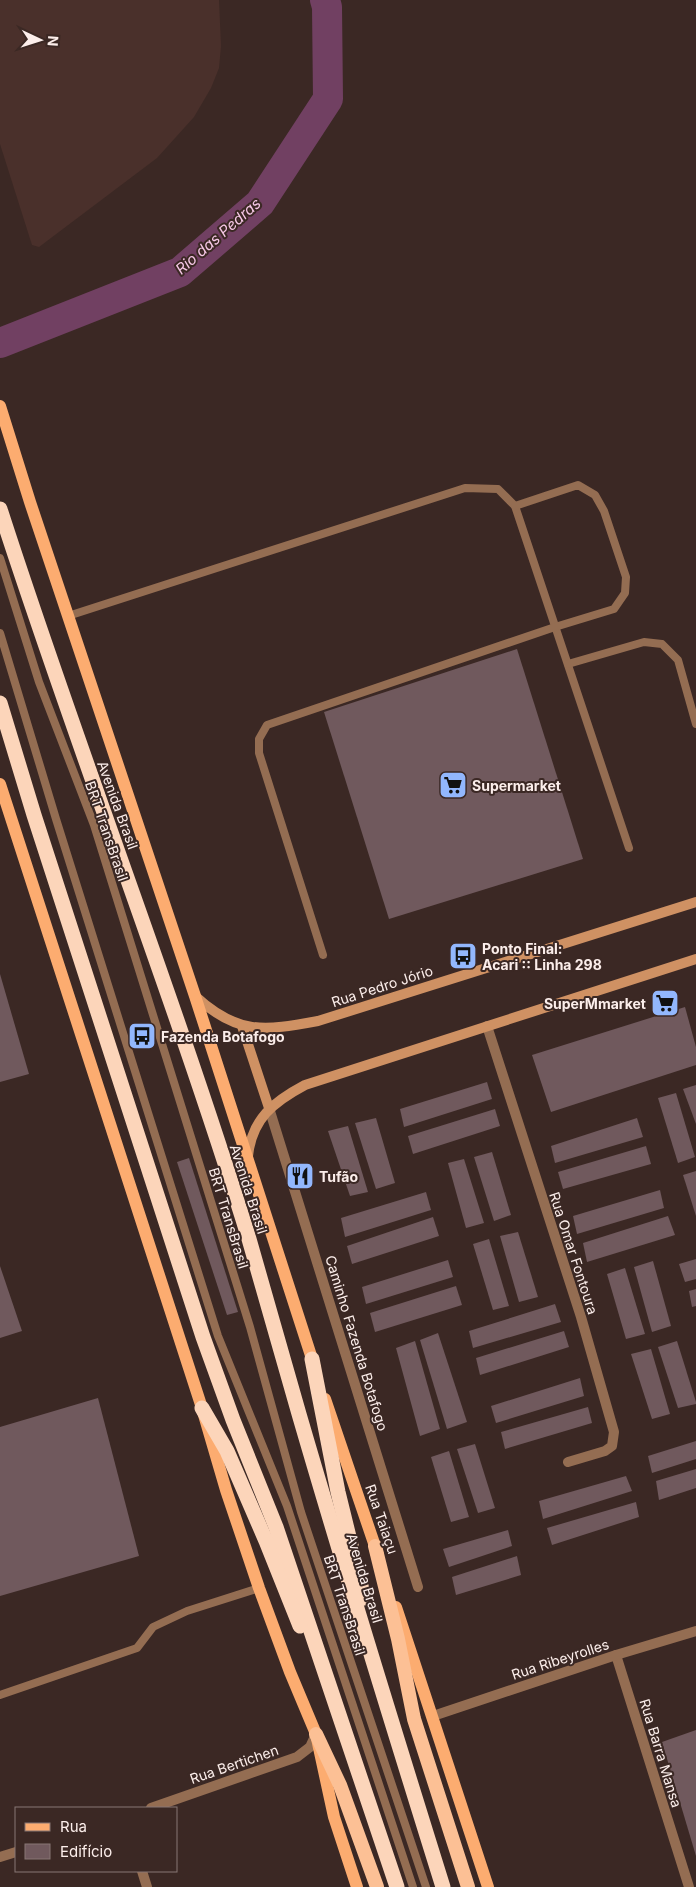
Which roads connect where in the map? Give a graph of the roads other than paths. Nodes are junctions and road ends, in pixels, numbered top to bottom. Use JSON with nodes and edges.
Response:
{"nodes":[{"id":1,"x":0,"y":406,"type":"edge"},
{"id":2,"x":515,"y":506,"type":"junction"},
{"id":3,"x":0,"y":509,"type":"edge"},
{"id":4,"x":0,"y":558,"type":"edge"},
{"id":5,"x":68,"y":616,"type":"junction"},
{"id":6,"x":555,"y":627,"type":"junction"},
{"id":7,"x":0,"y":633,"type":"edge"},
{"id":8,"x":568,"y":664,"type":"junction"},
{"id":9,"x":0,"y":703,"type":"edge"},
{"id":10,"x":696,"y":724,"type":"edge"},
{"id":11,"x":0,"y":784,"type":"edge"},
{"id":12,"x":629,"y":848,"type":"dead end"},
{"id":13,"x":696,"y":902,"type":"edge"},
{"id":14,"x":323,"y":955,"type":"dead end"},
{"id":15,"x":696,"y":959,"type":"edge"},
{"id":16,"x":195,"y":996,"type":"junction"},
{"id":17,"x":242,"y":1026,"type":"junction"},
{"id":18,"x":487,"y":1026,"type":"junction"},
{"id":19,"x":269,"y":1108,"type":"junction"},
{"id":20,"x":248,"y":1160,"type":"junction"},
{"id":21,"x":312,"y":1359,"type":"junction"},
{"id":22,"x":202,"y":1408,"type":"junction"},
{"id":23,"x":568,"y":1462,"type":"dead end"},
{"id":24,"x":375,"y":1546,"type":"junction"},
{"id":25,"x":418,"y":1587,"type":"dead end"},
{"id":26,"x":258,"y":1588,"type":"junction"},
{"id":27,"x":696,"y":1631,"type":"edge"},
{"id":28,"x":616,"y":1655,"type":"junction"},
{"id":29,"x":0,"y":1695,"type":"edge"},
{"id":30,"x":336,"y":1704,"type":"junction"},
{"id":31,"x":433,"y":1716,"type":"junction"},
{"id":32,"x":390,"y":1720,"type":"junction"},
{"id":33,"x":316,"y":1734,"type":"junction"},
{"id":34,"x":154,"y":1807,"type":"edge"},
{"id":35,"x":15,"y":1852,"type":"edge"},
{"id":36,"x":0,"y":1857,"type":"edge"},
{"id":37,"x":142,"y":1872,"type":"edge"},
{"id":38,"x":147,"y":1887,"type":"edge"},
{"id":39,"x":357,"y":1887,"type":"edge"},
{"id":40,"x":377,"y":1887,"type":"edge"},
{"id":41,"x":397,"y":1887,"type":"edge"},
{"id":42,"x":413,"y":1887,"type":"edge"},
{"id":43,"x":426,"y":1887,"type":"edge"},
{"id":44,"x":443,"y":1887,"type":"edge"},
{"id":45,"x":468,"y":1887,"type":"edge"},
{"id":46,"x":488,"y":1887,"type":"edge"},
{"id":47,"x":689,"y":1887,"type":"edge"}],
"edges":[{"from":1,"to":5,"type":"main road","name":"Avenida Brasil"},
{"from":2,"to":5,"type":"lane"},
{"from":2,"to":6,"type":"lane"},
{"from":2,"to":6,"type":"lane"},
{"from":3,"to":32,"type":"highway","name":"Avenida Brasil"},
{"from":4,"to":43,"type":"lane","name":"BRT TransBrasil"},
{"from":5,"to":16,"type":"main road","name":"Avenida Brasil"},
{"from":6,"to":8,"type":"lane"},
{"from":6,"to":14,"type":"lane"},
{"from":7,"to":42,"type":"lane","name":"BRT TransBrasil"},
{"from":8,"to":10,"type":"lane"},
{"from":8,"to":12,"type":"lane"},
{"from":9,"to":30,"type":"highway"},
{"from":11,"to":22,"type":"main road"},
{"from":13,"to":17,"type":"main road","name":"Rua Pedro Jório"},
{"from":15,"to":18,"type":"main road"},
{"from":16,"to":17,"type":"main road","name":"Rua Pedro Jório"},
{"from":16,"to":20,"type":"main road","name":"Avenida Brasil"},
{"from":17,"to":19,"type":"main road"},
{"from":18,"to":19,"type":"main road"},
{"from":18,"to":23,"type":"street","name":"Rua Omar Fontoura"},
{"from":19,"to":20,"type":"main road"},
{"from":19,"to":25,"type":"street","name":"Caminho Fazenda Botafogo"},
{"from":20,"to":21,"type":"main road","name":"Rua Taiaçu"},
{"from":21,"to":24,"type":"main road","name":"Rua Taiaçu"},
{"from":21,"to":32,"type":"highway"},
{"from":22,"to":26,"type":"main road"},
{"from":22,"to":30,"type":"highway"},
{"from":24,"to":31,"type":"main road","name":"Rua Taiaçu"},
{"from":24,"to":45,"type":"highway","name":"Avenida Brasil"},
{"from":26,"to":29,"type":"lane"},
{"from":26,"to":33,"type":"main road"},
{"from":27,"to":28,"type":"street","name":"Rua Ribeyrolles"},
{"from":28,"to":31,"type":"street","name":"Rua Ribeyrolles"},
{"from":28,"to":47,"type":"street","name":"Rua Barra Mansa"},
{"from":30,"to":41,"type":"highway"},
{"from":31,"to":46,"type":"main road","name":"Rua Taiaçu"},
{"from":32,"to":44,"type":"highway","name":"Avenida Brasil"},
{"from":33,"to":34,"type":"street","name":"Rua Bertichen"},
{"from":33,"to":39,"type":"main road"},
{"from":33,"to":40,"type":"highway"},
{"from":35,"to":36,"type":"street"},
{"from":37,"to":38,"type":"street"}]}
